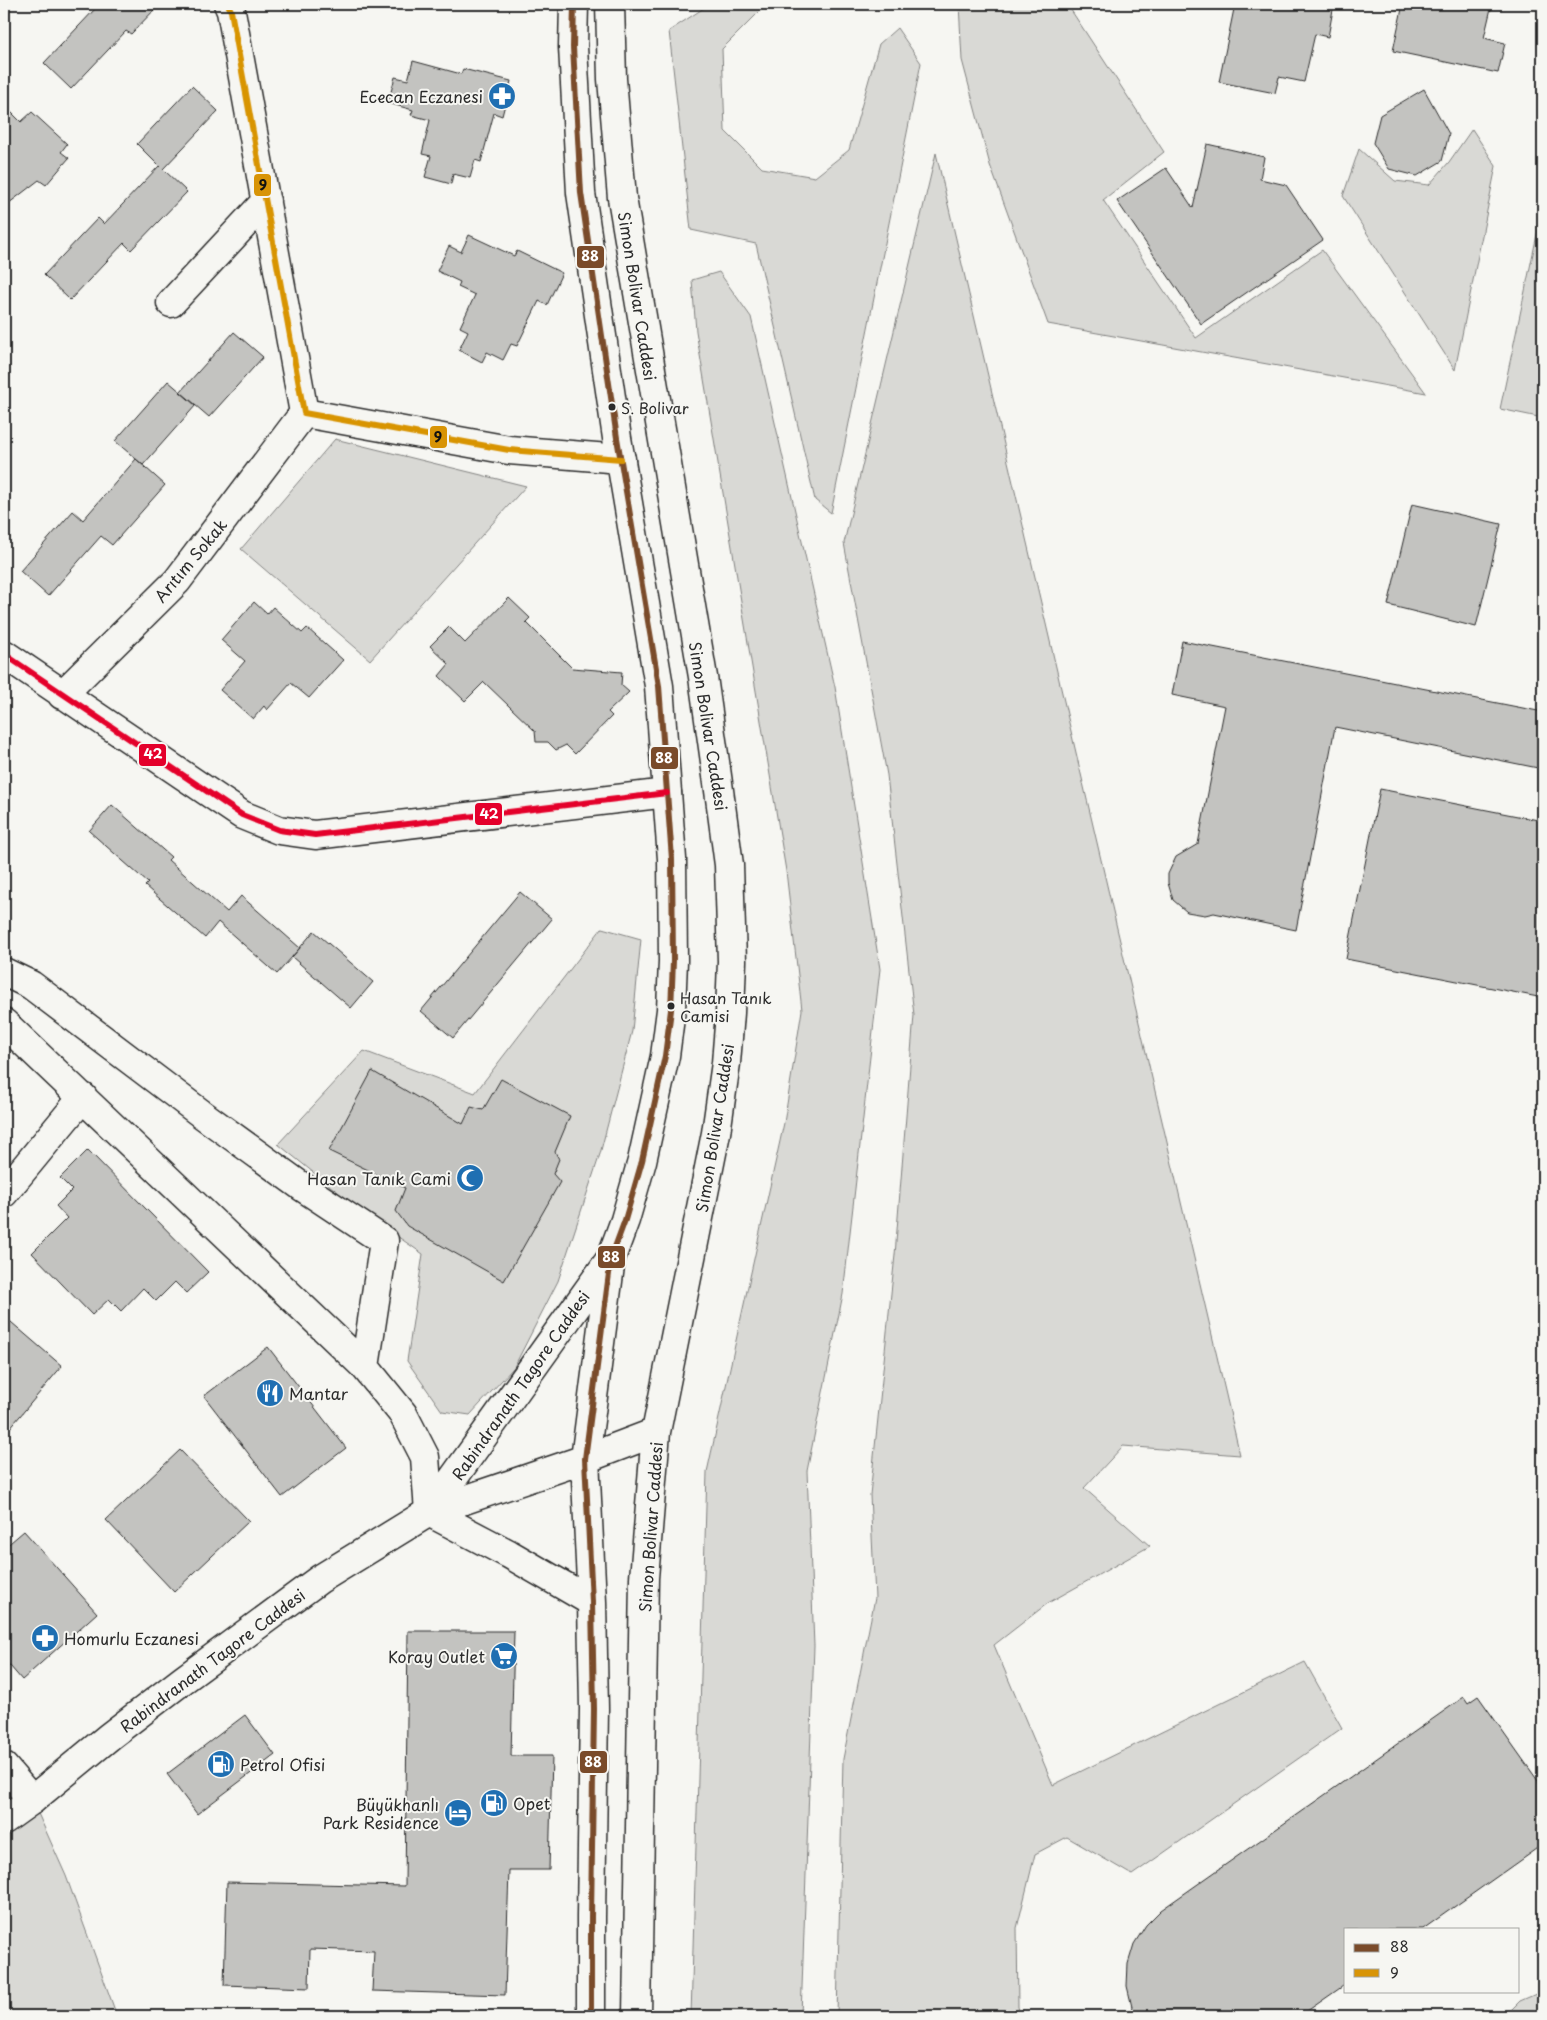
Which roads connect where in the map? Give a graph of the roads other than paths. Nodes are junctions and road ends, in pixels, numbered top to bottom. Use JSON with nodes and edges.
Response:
{"nodes":[{"id":1,"x":228,"y":4,"type":"edge"},
{"id":2,"x":574,"y":4,"type":"edge"},
{"id":3,"x":610,"y":4,"type":"edge"},
{"id":4,"x":266,"y":201,"type":"junction"},
{"id":5,"x":171,"y":303,"type":"dead end"},
{"id":6,"x":304,"y":413,"type":"junction"},
{"id":7,"x":621,"y":459,"type":"junction"},
{"id":8,"x":4,"y":654,"type":"edge"},
{"id":9,"x":62,"y":695,"type":"junction"},
{"id":10,"x":667,"y":792,"type":"junction"},
{"id":11,"x":4,"y":972,"type":"edge"},
{"id":12,"x":4,"y":1023,"type":"edge"},
{"id":13,"x":83,"y":1097,"type":"junction"},
{"id":14,"x":4,"y":1193,"type":"edge"},
{"id":15,"x":611,"y":1258,"type":"junction"},
{"id":16,"x":365,"y":1367,"type":"junction"},
{"id":17,"x":656,"y":1432,"type":"junction"},
{"id":18,"x":585,"y":1459,"type":"junction"},
{"id":19,"x":430,"y":1512,"type":"junction"},
{"id":20,"x":592,"y":1602,"type":"junction"},
{"id":21,"x":4,"y":1767,"type":"edge"},
{"id":22,"x":32,"y":1800,"type":"junction"},
{"id":23,"x":4,"y":1820,"type":"edge"},
{"id":24,"x":591,"y":2016,"type":"edge"},
{"id":25,"x":638,"y":2016,"type":"edge"}],
"edges":[{"from":1,"to":4,"type":"main road"},
{"from":2,"to":7,"type":"main road"},
{"from":3,"to":17,"type":"main road","name":"Simon Bolivar Caddesi"},
{"from":4,"to":5,"type":"main road"},
{"from":4,"to":6,"type":"main road"},
{"from":6,"to":7,"type":"main road"},
{"from":6,"to":9,"type":"main road","name":"Arıtım Sokak"},
{"from":7,"to":10,"type":"main road"},
{"from":8,"to":9,"type":"main road"},
{"from":9,"to":10,"type":"main road"},
{"from":10,"to":15,"type":"main road"},
{"from":11,"to":16,"type":"main road"},
{"from":12,"to":13,"type":"main road"},
{"from":13,"to":14,"type":"main road"},
{"from":13,"to":16,"type":"main road"},
{"from":15,"to":18,"type":"main road"},
{"from":15,"to":19,"type":"main road","name":"Rabindranath Tagore Caddesi"},
{"from":16,"to":19,"type":"main road"},
{"from":17,"to":18,"type":"main road","name":"Rabindranath Tagore Caddesi"},
{"from":17,"to":25,"type":"main road","name":"Simon Bolivar Caddesi"},
{"from":18,"to":19,"type":"main road","name":"Rabindranath Tagore Caddesi"},
{"from":18,"to":20,"type":"main road"},
{"from":19,"to":20,"type":"main road"},
{"from":19,"to":22,"type":"main road","name":"Rabindranath Tagore Caddesi"},
{"from":20,"to":24,"type":"main road"},
{"from":21,"to":22,"type":"main road"},
{"from":22,"to":23,"type":"main road","name":"Rabindranath Tagore Caddesi"}]}
